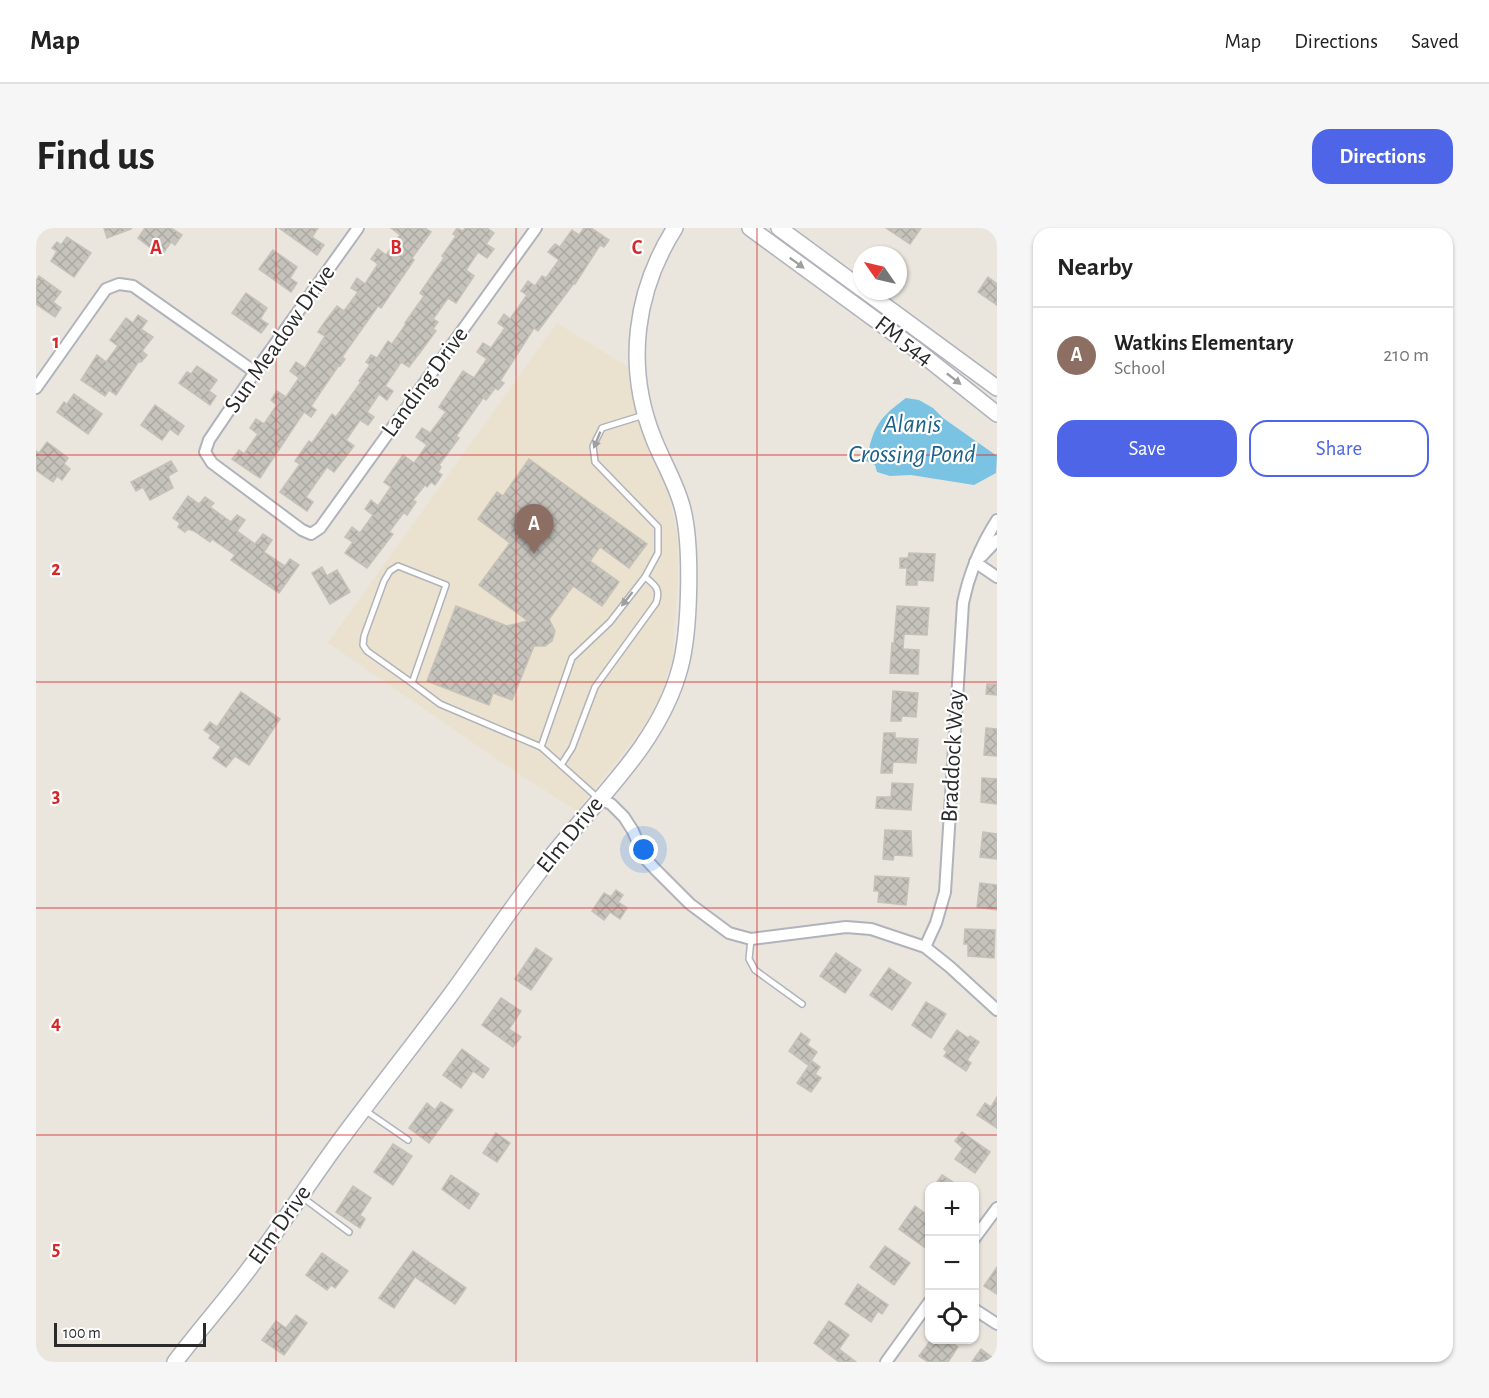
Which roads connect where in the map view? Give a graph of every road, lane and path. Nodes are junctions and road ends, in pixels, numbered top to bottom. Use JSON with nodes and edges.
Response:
{"nodes":[{"id":1,"x":358,"y":228,"type":"edge"},
{"id":2,"x":536,"y":228,"type":"edge"},
{"id":3,"x":675,"y":228,"type":"edge"},
{"id":4,"x":750,"y":228,"type":"edge"},
{"id":5,"x":779,"y":228,"type":"edge"},
{"id":6,"x":853,"y":282,"type":"edge"},
{"id":7,"x":878,"y":300,"type":"edge"},
{"id":8,"x":255,"y":372,"type":"junction"},
{"id":9,"x":36,"y":388,"type":"edge"},
{"id":10,"x":997,"y":388,"type":"edge"},
{"id":11,"x":994,"y":405,"type":"edge"},
{"id":12,"x":645,"y":415,"type":"junction"},
{"id":13,"x":205,"y":452,"type":"joint"},
{"id":14,"x":997,"y":520,"type":"edge"},
{"id":15,"x":997,"y":540,"type":"edge"},
{"id":16,"x":975,"y":562,"type":"junction"},
{"id":17,"x":645,"y":577,"type":"junction"},
{"id":18,"x":997,"y":577,"type":"edge"},
{"id":19,"x":412,"y":682,"type":"junction"},
{"id":20,"x":541,"y":747,"type":"junction"},
{"id":21,"x":561,"y":765,"type":"junction"},
{"id":22,"x":599,"y":799,"type":"junction"},
{"id":23,"x":751,"y":939,"type":"junction"},
{"id":24,"x":925,"y":948,"type":"junction"},
{"id":25,"x":802,"y":1004,"type":"dead end"},
{"id":26,"x":997,"y":1010,"type":"edge"},
{"id":27,"x":364,"y":1110,"type":"junction"},
{"id":28,"x":408,"y":1140,"type":"dead end"},
{"id":29,"x":300,"y":1196,"type":"junction"},
{"id":30,"x":997,"y":1208,"type":"edge"},
{"id":31,"x":349,"y":1232,"type":"dead end"},
{"id":32,"x":977,"y":1236,"type":"edge"},
{"id":33,"x":925,"y":1308,"type":"edge"},
{"id":34,"x":979,"y":1312,"type":"edge"},
{"id":35,"x":997,"y":1324,"type":"edge"},
{"id":36,"x":175,"y":1362,"type":"edge"},
{"id":37,"x":886,"y":1362,"type":"edge"}],
"edges":[{"from":1,"to":8,"type":"street","name":"Sun Meadow Drive"},
{"from":2,"to":13,"type":"street","name":"Landing Drive"},
{"from":3,"to":12,"type":"street","name":"Elm Drive"},
{"from":4,"to":11,"type":"street","name":"FM 544","one_way":true},
{"from":5,"to":6,"type":"street","name":"FM 544"},
{"from":7,"to":10,"type":"street","name":"FM 544"},
{"from":8,"to":9,"type":"street"},
{"from":8,"to":13,"type":"street","name":"Sun Meadow Drive"},
{"from":12,"to":17,"type":"lane","one_way":true},
{"from":12,"to":22,"type":"street","name":"Elm Drive"},
{"from":14,"to":16,"type":"street","name":"Braddock Way"},
{"from":15,"to":16,"type":"street","name":"Braddock Way"},
{"from":16,"to":18,"type":"street"},
{"from":16,"to":24,"type":"street","name":"Braddock Way"},
{"from":17,"to":20,"type":"lane","one_way":true},
{"from":17,"to":21,"type":"lane"},
{"from":19,"to":19,"type":"lane"},
{"from":19,"to":20,"type":"lane"},
{"from":20,"to":21,"type":"lane"},
{"from":21,"to":22,"type":"lane"},
{"from":22,"to":23,"type":"street"},
{"from":22,"to":27,"type":"street","name":"Elm Drive"},
{"from":23,"to":24,"type":"street"},
{"from":23,"to":25,"type":"lane"},
{"from":24,"to":26,"type":"street"},
{"from":27,"to":28,"type":"lane"},
{"from":27,"to":29,"type":"street","name":"Elm Drive"},
{"from":29,"to":31,"type":"lane"},
{"from":29,"to":36,"type":"street","name":"Elm Drive"},
{"from":30,"to":32,"type":"street"},
{"from":33,"to":37,"type":"street"},
{"from":34,"to":35,"type":"street"}]}
